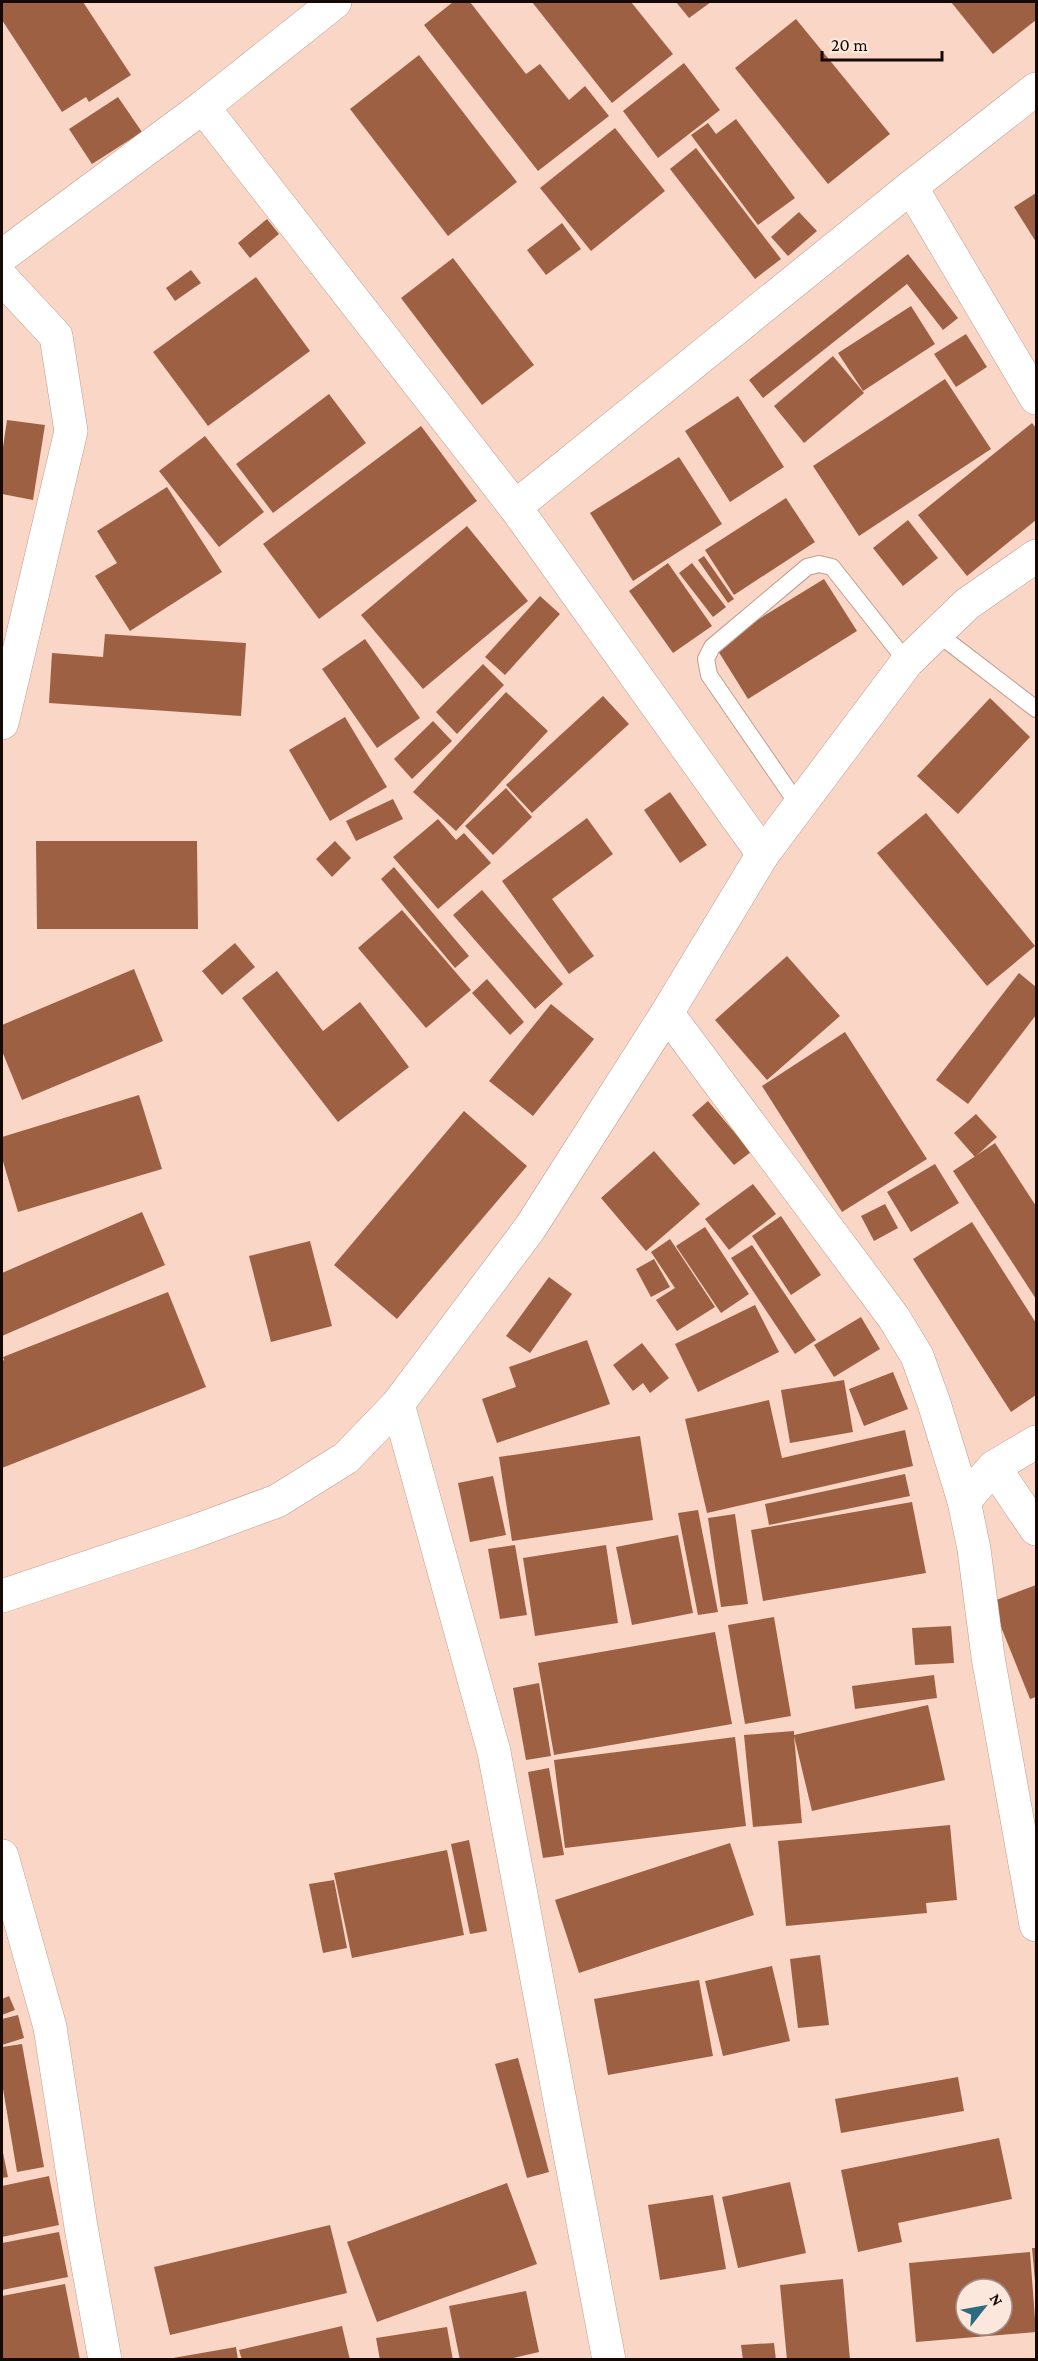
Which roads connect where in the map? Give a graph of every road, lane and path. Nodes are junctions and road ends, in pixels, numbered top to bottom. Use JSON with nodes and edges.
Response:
{"nodes":[{"id":1,"x":335,"y":2,"type":"edge"},
{"id":2,"x":1036,"y":89,"type":"edge"},
{"id":3,"x":203,"y":107,"type":"junction"},
{"id":4,"x":911,"y":187,"type":"junction"},
{"id":5,"x":2,"y":256,"type":"edge"},
{"id":6,"x":2,"y":278,"type":"edge"},
{"id":7,"x":1036,"y":398,"type":"edge"},
{"id":8,"x":515,"y":507,"type":"junction"},
{"id":9,"x":1036,"y":556,"type":"edge"},
{"id":10,"x":937,"y":633,"type":"junction"},
{"id":11,"x":907,"y":662,"type":"junction"},
{"id":12,"x":1036,"y":709,"type":"edge"},
{"id":13,"x":2,"y":723,"type":"edge"},
{"id":14,"x":799,"y":806,"type":"junction"},
{"id":15,"x":763,"y":854,"type":"junction"},
{"id":16,"x":667,"y":1013,"type":"junction"},
{"id":17,"x":398,"y":1404,"type":"junction"},
{"id":18,"x":1036,"y":1442,"type":"edge"},
{"id":19,"x":994,"y":1467,"type":"junction"},
{"id":20,"x":964,"y":1501,"type":"junction"},
{"id":21,"x":1036,"y":1528,"type":"edge"},
{"id":22,"x":2,"y":1596,"type":"edge"},
{"id":23,"x":2,"y":1856,"type":"edge"},
{"id":24,"x":1036,"y":1925,"type":"edge"},
{"id":25,"x":105,"y":2360,"type":"edge"},
{"id":26,"x":609,"y":2360,"type":"edge"}],
"edges":[{"from":1,"to":3,"type":"street"},
{"from":2,"to":4,"type":"street"},
{"from":3,"to":5,"type":"street"},
{"from":3,"to":8,"type":"street"},
{"from":4,"to":7,"type":"street"},
{"from":4,"to":8,"type":"street"},
{"from":6,"to":13,"type":"street"},
{"from":8,"to":15,"type":"street"},
{"from":9,"to":10,"type":"street"},
{"from":10,"to":11,"type":"street"},
{"from":10,"to":12,"type":"lane"},
{"from":11,"to":14,"type":"street"},
{"from":11,"to":14,"type":"lane"},
{"from":14,"to":15,"type":"street"},
{"from":15,"to":16,"type":"street"},
{"from":16,"to":17,"type":"street"},
{"from":16,"to":20,"type":"street"},
{"from":17,"to":22,"type":"street"},
{"from":17,"to":26,"type":"street"},
{"from":18,"to":19,"type":"street"},
{"from":19,"to":20,"type":"street"},
{"from":19,"to":21,"type":"street"},
{"from":20,"to":24,"type":"street"},
{"from":23,"to":25,"type":"street"}]}
